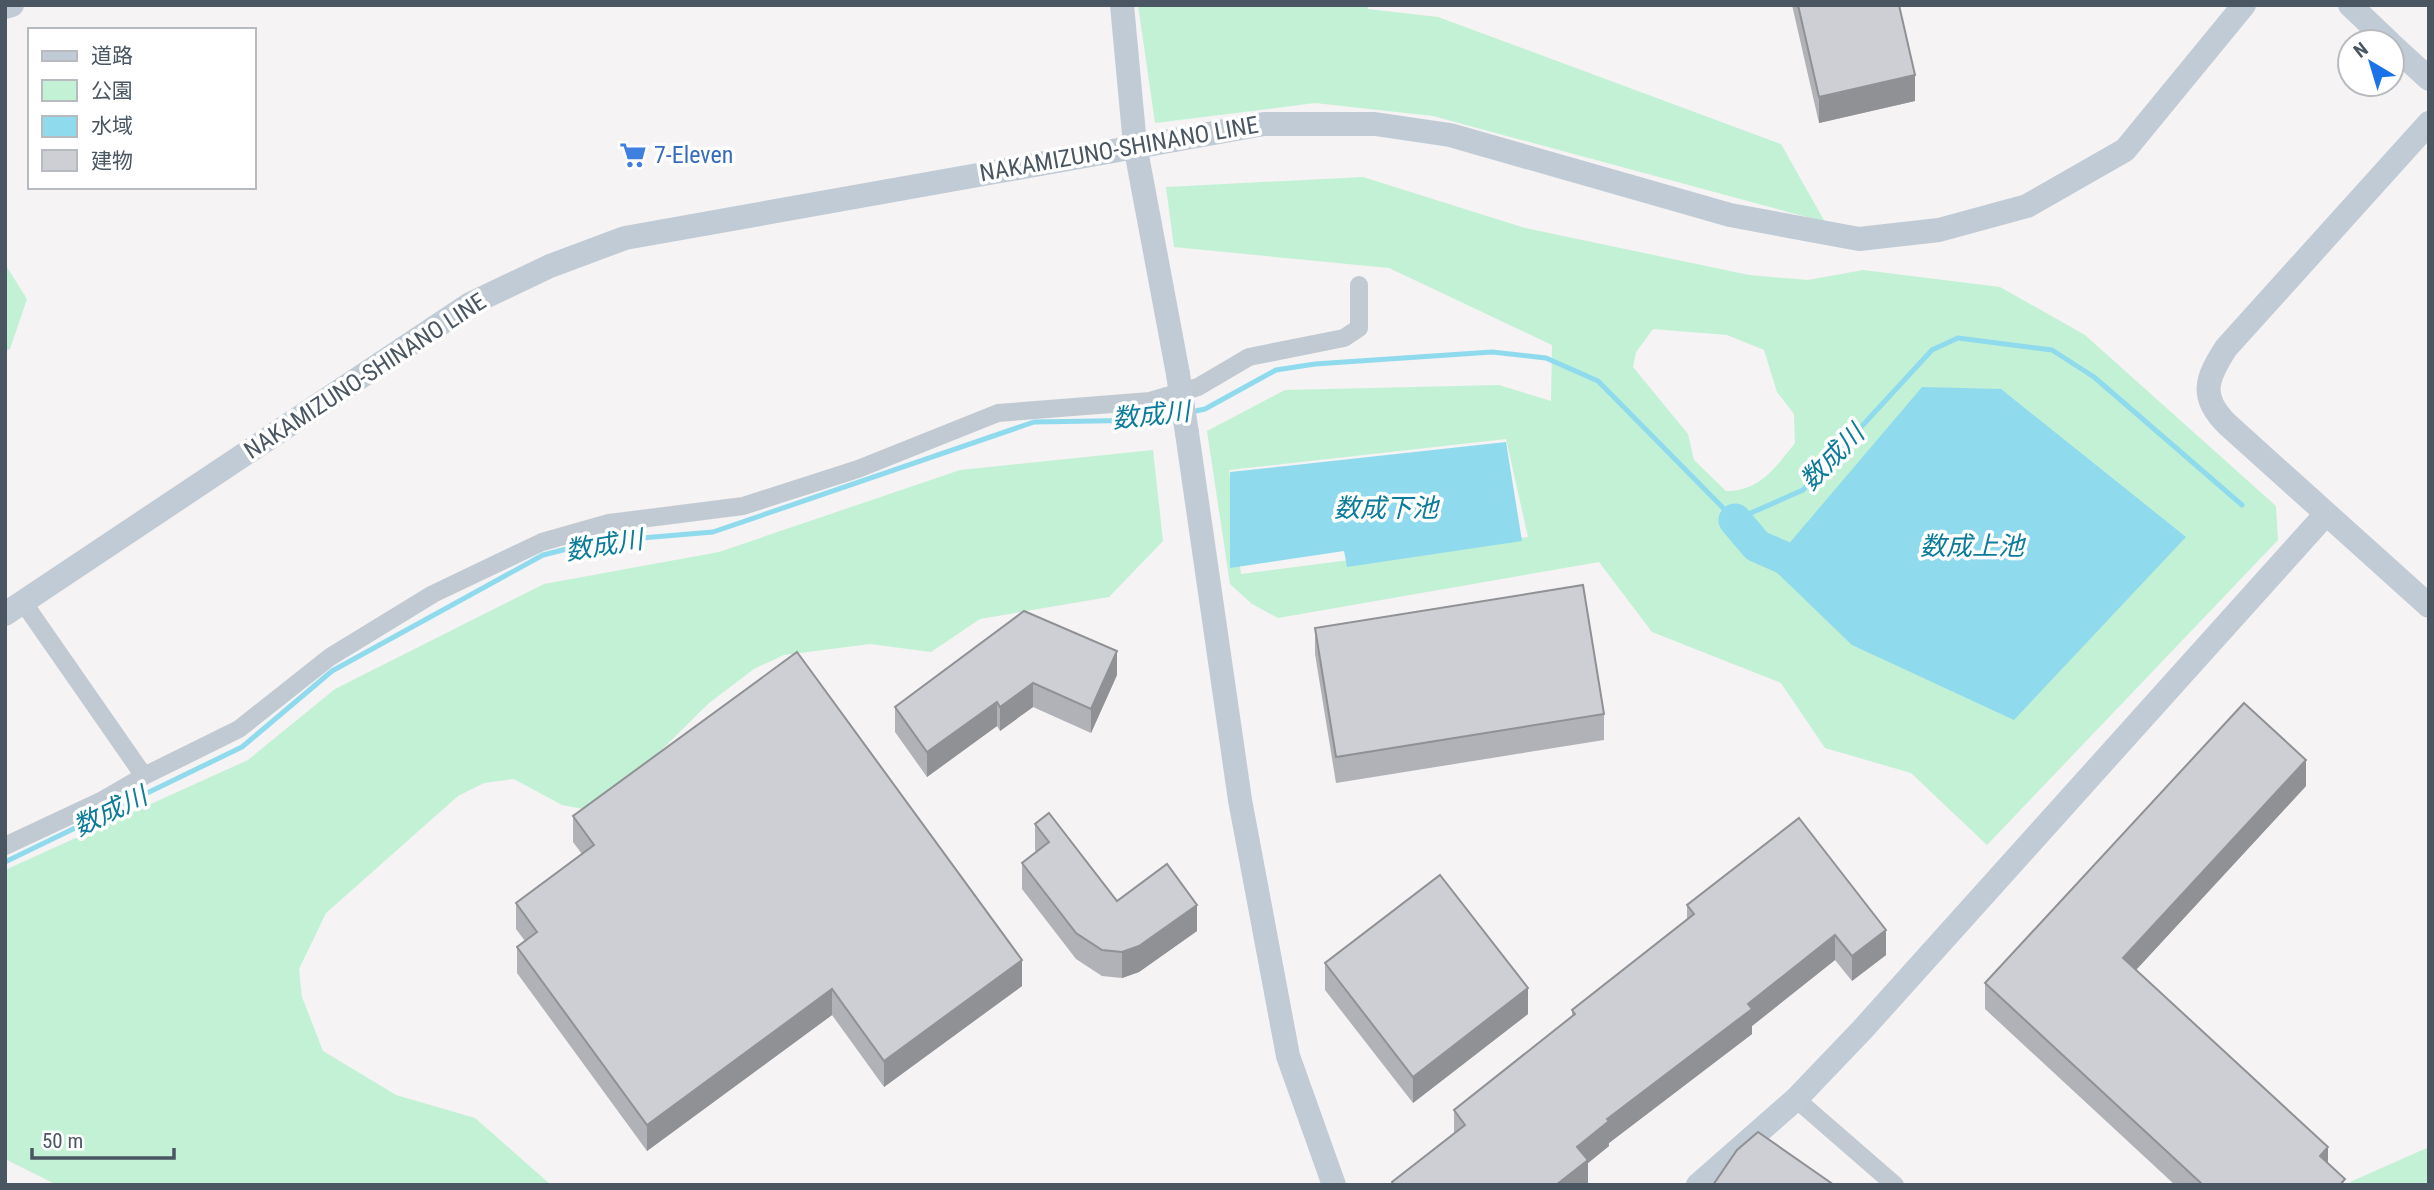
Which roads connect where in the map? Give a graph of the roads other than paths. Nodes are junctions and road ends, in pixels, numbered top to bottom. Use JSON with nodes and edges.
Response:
{"nodes":[{"id":1,"x":12,"y":5,"type":"edge"},
{"id":2,"x":1122,"y":5,"type":"edge"},
{"id":3,"x":2244,"y":5,"type":"edge"},
{"id":4,"x":2350,"y":5,"type":"edge"},
{"id":5,"x":5,"y":7,"type":"edge"},
{"id":6,"x":2375,"y":28,"type":"edge"},
{"id":7,"x":2406,"y":57,"type":"edge"},
{"id":8,"x":2429,"y":79,"type":"edge"},
{"id":9,"x":2429,"y":123,"type":"edge"},
{"id":10,"x":1135,"y":145,"type":"junction"},
{"id":11,"x":1359,"y":285,"type":"dead end"},
{"id":12,"x":2326,"y":514,"type":"junction"},
{"id":13,"x":2429,"y":606,"type":"edge"},
{"id":14,"x":14,"y":608,"type":"edge"},
{"id":15,"x":144,"y":776,"type":"junction"},
{"id":16,"x":5,"y":846,"type":"edge"},
{"id":17,"x":1796,"y":1099,"type":"junction"},
{"id":18,"x":1334,"y":1185,"type":"edge"},
{"id":19,"x":1698,"y":1185,"type":"edge"},
{"id":20,"x":1895,"y":1185,"type":"edge"}],
"edges":[{"from":1,"to":5,"type":"street"},
{"from":2,"to":10,"type":"street"},
{"from":3,"to":10,"type":"street","name":"NAKAMIZUNO-SHINANO LINE"},
{"from":4,"to":6,"type":"street"},
{"from":7,"to":8,"type":"street"},
{"from":9,"to":12,"type":"street"},
{"from":10,"to":14,"type":"street","name":"NAKAMIZUNO-SHINANO LINE"},
{"from":10,"to":18,"type":"street","bridge":true},
{"from":11,"to":15,"type":"street"},
{"from":12,"to":13,"type":"street"},
{"from":12,"to":17,"type":"street"},
{"from":14,"to":15,"type":"street"},
{"from":15,"to":16,"type":"street"},
{"from":17,"to":19,"type":"street"},
{"from":17,"to":20,"type":"street"}]}
